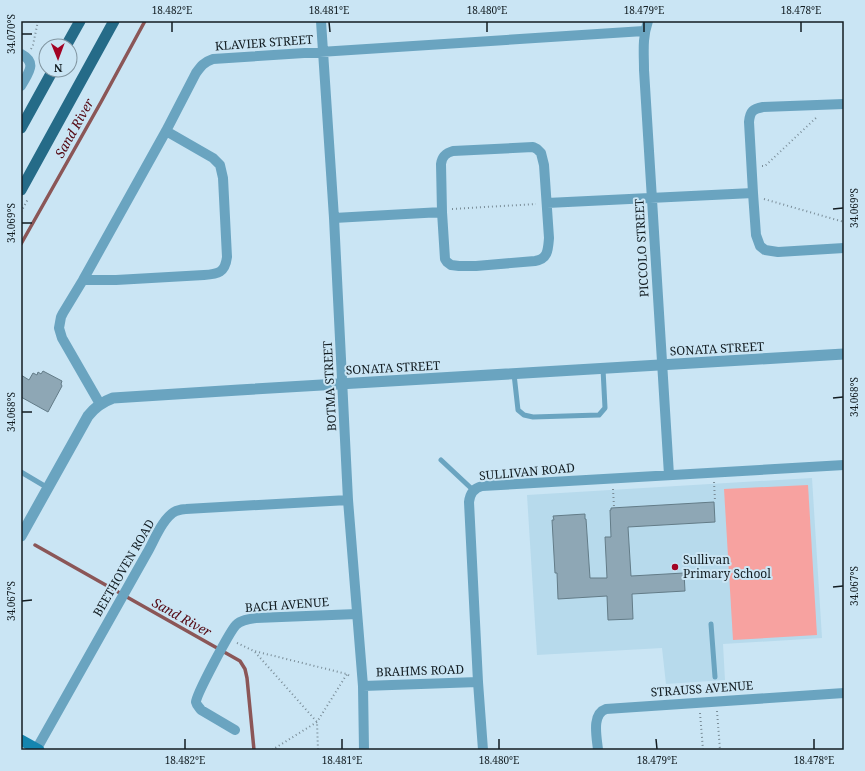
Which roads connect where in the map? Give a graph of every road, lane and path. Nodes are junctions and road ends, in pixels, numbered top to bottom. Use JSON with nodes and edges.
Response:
{"nodes":[{"id":1,"x":38,"y":21,"type":"edge"},
{"id":2,"x":80,"y":21,"type":"edge"},
{"id":3,"x":114,"y":21,"type":"edge"},
{"id":4,"x":321,"y":21,"type":"edge"},
{"id":5,"x":648,"y":21,"type":"edge"},
{"id":6,"x":644,"y":32,"type":"junction"},
{"id":7,"x":70,"y":38,"type":"edge"},
{"id":8,"x":322,"y":52,"type":"junction"},
{"id":9,"x":24,"y":55,"type":"edge"},
{"id":10,"x":49,"y":78,"type":"edge"},
{"id":11,"x":21,"y":86,"type":"edge"},
{"id":12,"x":822,"y":104,"type":"junction"},
{"id":13,"x":844,"y":104,"type":"edge"},
{"id":14,"x":21,"y":128,"type":"edge"},
{"id":15,"x":166,"y":131,"type":"junction"},
{"id":16,"x":751,"y":167,"type":"junction"},
{"id":17,"x":21,"y":190,"type":"edge"},
{"id":18,"x":753,"y":193,"type":"junction"},
{"id":19,"x":652,"y":198,"type":"junction"},
{"id":20,"x":547,"y":203,"type":"junction"},
{"id":21,"x":442,"y":212,"type":"junction"},
{"id":22,"x":334,"y":218,"type":"junction"},
{"id":23,"x":844,"y":222,"type":"edge"},
{"id":24,"x":844,"y":248,"type":"edge"},
{"id":25,"x":83,"y":280,"type":"junction"},
{"id":26,"x":844,"y":354,"type":"edge"},
{"id":27,"x":662,"y":365,"type":"junction"},
{"id":28,"x":603,"y":368,"type":"junction"},
{"id":29,"x":514,"y":374,"type":"junction"},
{"id":30,"x":342,"y":384,"type":"junction"},
{"id":31,"x":100,"y":404,"type":"junction"},
{"id":32,"x":441,"y":460,"type":"dead end"},
{"id":33,"x":844,"y":465,"type":"edge"},
{"id":34,"x":21,"y":472,"type":"edge"},
{"id":35,"x":669,"y":475,"type":"junction"},
{"id":36,"x":714,"y":485,"type":"dead end"},
{"id":37,"x":48,"y":488,"type":"junction"},
{"id":38,"x":473,"y":490,"type":"junction"},
{"id":39,"x":613,"y":491,"type":"dead end"},
{"id":40,"x":348,"y":500,"type":"junction"},
{"id":41,"x":715,"y":501,"type":"dead end"},
{"id":42,"x":614,"y":507,"type":"dead end"},
{"id":43,"x":23,"y":533,"type":"edge"},
{"id":44,"x":357,"y":614,"type":"junction"},
{"id":45,"x":711,"y":624,"type":"dead end"},
{"id":46,"x":225,"y":642,"type":"junction"},
{"id":47,"x":254,"y":651,"type":"junction"},
{"id":48,"x":347,"y":674,"type":"junction"},
{"id":49,"x":715,"y":677,"type":"dead end"},
{"id":50,"x":478,"y":682,"type":"junction"},
{"id":51,"x":363,"y":686,"type":"junction"},
{"id":52,"x":844,"y":693,"type":"edge"},
{"id":53,"x":717,"y":701,"type":"junction"},
{"id":54,"x":700,"y":702,"type":"junction"},
{"id":55,"x":316,"y":722,"type":"junction"},
{"id":56,"x":235,"y":730,"type":"dead end"},
{"id":57,"x":21,"y":740,"type":"edge"},
{"id":58,"x":38,"y":750,"type":"edge"},
{"id":59,"x":272,"y":750,"type":"edge"},
{"id":60,"x":318,"y":750,"type":"edge"},
{"id":61,"x":364,"y":750,"type":"edge"},
{"id":62,"x":483,"y":750,"type":"edge"},
{"id":63,"x":598,"y":750,"type":"edge"},
{"id":64,"x":703,"y":750,"type":"edge"},
{"id":65,"x":720,"y":750,"type":"edge"}],
"edges":[{"from":1,"to":9,"type":"path"},
{"from":2,"to":7,"type":"main road"},
{"from":3,"to":17,"type":"main road"},
{"from":4,"to":8,"type":"street","name":"BOTMA STREET"},
{"from":5,"to":6,"type":"street","name":"PICCOLO STREET"},
{"from":6,"to":8,"type":"street","name":"KLAVIER STREET"},
{"from":6,"to":19,"type":"street","name":"PICCOLO STREET"},
{"from":8,"to":15,"type":"street","name":"KLAVIER STREET"},
{"from":8,"to":22,"type":"street","name":"BOTMA STREET"},
{"from":9,"to":11,"type":"street"},
{"from":10,"to":14,"type":"main road"},
{"from":12,"to":13,"type":"street"},
{"from":12,"to":16,"type":"path"},
{"from":12,"to":16,"type":"street"},
{"from":15,"to":25,"type":"street","name":"KLAVIER STREET"},
{"from":15,"to":25,"type":"street"},
{"from":16,"to":18,"type":"street"},
{"from":18,"to":19,"type":"street"},
{"from":18,"to":23,"type":"path"},
{"from":18,"to":24,"type":"street"},
{"from":19,"to":20,"type":"street"},
{"from":19,"to":27,"type":"street","name":"PICCOLO STREET"},
{"from":20,"to":21,"type":"path"},
{"from":20,"to":21,"type":"street"},
{"from":20,"to":21,"type":"street"},
{"from":21,"to":22,"type":"street"},
{"from":22,"to":30,"type":"street","name":"BOTMA STREET"},
{"from":25,"to":31,"type":"street","name":"KLAVIER STREET"},
{"from":26,"to":27,"type":"street","name":"SONATA STREET"},
{"from":27,"to":28,"type":"street","name":"SONATA STREET"},
{"from":27,"to":35,"type":"street","name":"PICCOLO STREET"},
{"from":28,"to":29,"type":"street","name":"SONATA STREET"},
{"from":28,"to":29,"type":"lane"},
{"from":29,"to":30,"type":"street","name":"SONATA STREET"},
{"from":30,"to":31,"type":"street","name":"SONATA STREET"},
{"from":30,"to":40,"type":"street","name":"BOTMA STREET"},
{"from":31,"to":37,"type":"street","name":"SONATA STREET"},
{"from":32,"to":38,"type":"lane"},
{"from":33,"to":35,"type":"street","name":"SULLIVAN ROAD"},
{"from":34,"to":37,"type":"lane"},
{"from":35,"to":38,"type":"street","name":"SULLIVAN ROAD"},
{"from":36,"to":41,"type":"path"},
{"from":37,"to":43,"type":"street","name":"SONATA STREET"},
{"from":38,"to":50,"type":"street","name":"SULLIVAN ROAD"},
{"from":39,"to":42,"type":"path"},
{"from":40,"to":44,"type":"street","name":"BOTMA STREET"},
{"from":40,"to":58,"type":"street","name":"BEETHOVEN ROAD"},
{"from":44,"to":46,"type":"street","name":"BACH AVENUE"},
{"from":44,"to":51,"type":"street","name":"BOTMA STREET"},
{"from":45,"to":49,"type":"lane"},
{"from":46,"to":47,"type":"path"},
{"from":46,"to":56,"type":"street","name":"BACH AVENUE"},
{"from":47,"to":48,"type":"path"},
{"from":47,"to":55,"type":"path"},
{"from":48,"to":51,"type":"path"},
{"from":48,"to":55,"type":"path"},
{"from":50,"to":51,"type":"street","name":"BRAHMS ROAD"},
{"from":50,"to":62,"type":"street","name":"SULLIVAN ROAD"},
{"from":51,"to":61,"type":"street","name":"BOTMA STREET"},
{"from":52,"to":53,"type":"street","name":"STRAUSS AVENUE"},
{"from":53,"to":54,"type":"street","name":"STRAUSS AVENUE"},
{"from":53,"to":65,"type":"path"},
{"from":54,"to":63,"type":"street","name":"STRAUSS AVENUE"},
{"from":54,"to":64,"type":"path"},
{"from":55,"to":59,"type":"path"},
{"from":55,"to":60,"type":"path"},
{"from":57,"to":58,"type":"main road"}]}
